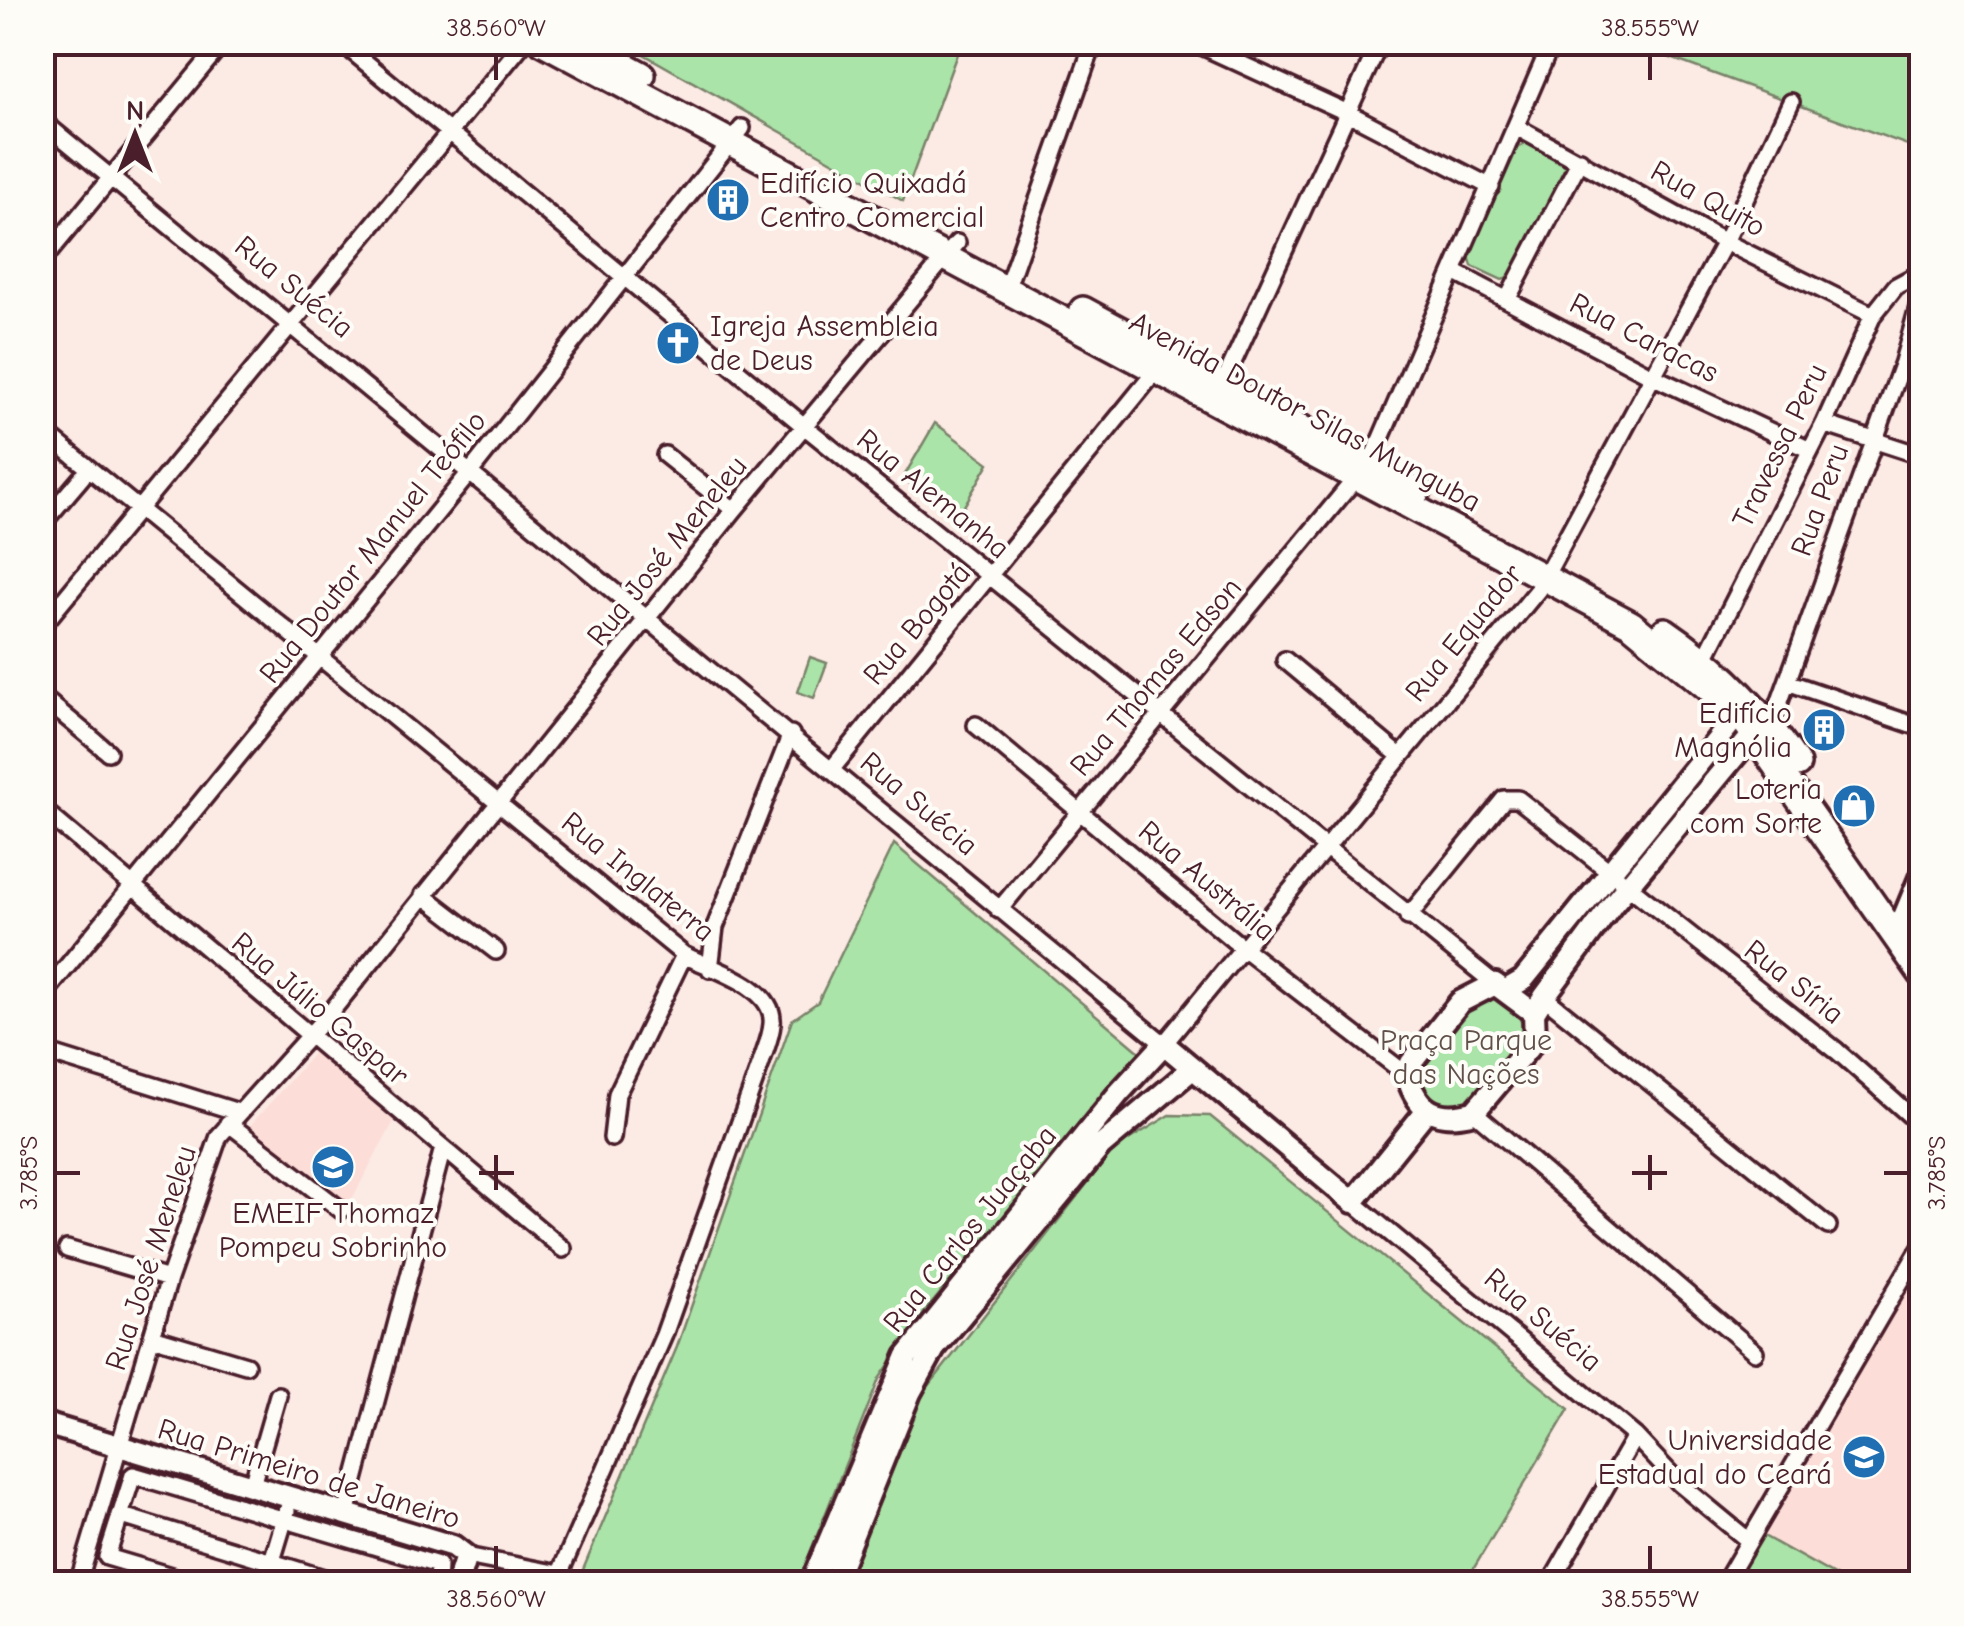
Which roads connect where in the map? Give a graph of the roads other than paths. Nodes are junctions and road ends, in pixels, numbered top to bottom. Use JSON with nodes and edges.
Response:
{"nodes":[{"id":1,"x":223,"y":42,"type":"edge"},
{"id":2,"x":341,"y":42,"type":"edge"},
{"id":3,"x":524,"y":42,"type":"edge"},
{"id":4,"x":543,"y":42,"type":"edge"},
{"id":5,"x":581,"y":42,"type":"edge"},
{"id":6,"x":1094,"y":42,"type":"edge"},
{"id":7,"x":1193,"y":42,"type":"edge"},
{"id":8,"x":1238,"y":42,"type":"edge"},
{"id":9,"x":1380,"y":42,"type":"edge"},
{"id":10,"x":1552,"y":42,"type":"edge"},
{"id":11,"x":1230,"y":60,"type":"junction"},
{"id":12,"x":1791,"y":102,"type":"dead end"},
{"id":13,"x":1348,"y":113,"type":"junction"},
{"id":14,"x":42,"y":121,"type":"edge"},
{"id":15,"x":1518,"y":128,"type":"junction"},
{"id":16,"x":447,"y":133,"type":"junction"},
{"id":17,"x":738,"y":135,"type":"junction"},
{"id":18,"x":1580,"y":160,"type":"junction"},
{"id":19,"x":110,"y":178,"type":"junction"},
{"id":20,"x":1491,"y":187,"type":"junction"},
{"id":21,"x":1725,"y":242,"type":"junction"},
{"id":22,"x":952,"y":249,"type":"junction"},
{"id":23,"x":42,"y":261,"type":"edge"},
{"id":24,"x":1454,"y":272,"type":"junction"},
{"id":25,"x":1922,"y":272,"type":"edge"},
{"id":26,"x":626,"y":276,"type":"junction"},
{"id":27,"x":1009,"y":280,"type":"junction"},
{"id":28,"x":1922,"y":292,"type":"edge"},
{"id":29,"x":1508,"y":298,"type":"junction"},
{"id":30,"x":1874,"y":315,"type":"junction"},
{"id":31,"x":293,"y":324,"type":"junction"},
{"id":32,"x":1156,"y":372,"type":"junction"},
{"id":33,"x":1652,"y":376,"type":"junction"},
{"id":34,"x":1222,"y":386,"type":"junction"},
{"id":35,"x":1824,"y":424,"type":"junction"},
{"id":36,"x":804,"y":426,"type":"junction"},
{"id":37,"x":44,"y":434,"type":"edge"},
{"id":38,"x":1873,"y":440,"type":"junction"},
{"id":39,"x":1810,"y":450,"type":"junction"},
{"id":40,"x":665,"y":456,"type":"dead end"},
{"id":41,"x":1922,"y":456,"type":"edge"},
{"id":42,"x":471,"y":471,"type":"junction"},
{"id":43,"x":1362,"y":473,"type":"junction"},
{"id":44,"x":82,"y":478,"type":"dead end"},
{"id":45,"x":138,"y":509,"type":"junction"},
{"id":46,"x":734,"y":510,"type":"junction"},
{"id":47,"x":42,"y":524,"type":"edge"},
{"id":48,"x":1549,"y":570,"type":"junction"},
{"id":49,"x":992,"y":577,"type":"junction"},
{"id":50,"x":648,"y":618,"type":"junction"},
{"id":51,"x":42,"y":626,"type":"edge"},
{"id":52,"x":321,"y":654,"type":"junction"},
{"id":53,"x":1704,"y":658,"type":"junction"},
{"id":54,"x":1285,"y":660,"type":"dead end"},
{"id":55,"x":1787,"y":682,"type":"junction"},
{"id":56,"x":42,"y":697,"type":"edge"},
{"id":57,"x":1162,"y":716,"type":"junction"},
{"id":58,"x":1755,"y":724,"type":"junction"},
{"id":59,"x":976,"y":725,"type":"dead end"},
{"id":60,"x":1922,"y":728,"type":"edge"},
{"id":61,"x":791,"y":734,"type":"junction"},
{"id":62,"x":108,"y":752,"type":"dead end"},
{"id":63,"x":1400,"y":756,"type":"junction"},
{"id":64,"x":1698,"y":764,"type":"junction"},
{"id":65,"x":832,"y":770,"type":"junction"},
{"id":66,"x":1714,"y":778,"type":"junction"},
{"id":67,"x":502,"y":801,"type":"junction"},
{"id":68,"x":42,"y":809,"type":"edge"},
{"id":69,"x":1081,"y":810,"type":"junction"},
{"id":70,"x":1326,"y":850,"type":"junction"},
{"id":71,"x":1611,"y":872,"type":"junction"},
{"id":72,"x":1922,"y":872,"type":"edge"},
{"id":73,"x":134,"y":886,"type":"junction"},
{"id":74,"x":1628,"y":886,"type":"junction"},
{"id":75,"x":423,"y":895,"type":"junction"},
{"id":76,"x":1000,"y":910,"type":"junction"},
{"id":77,"x":1408,"y":917,"type":"junction"},
{"id":78,"x":1899,"y":928,"type":"junction"},
{"id":79,"x":1922,"y":946,"type":"edge"},
{"id":80,"x":1244,"y":949,"type":"junction"},
{"id":81,"x":496,"y":951,"type":"dead end"},
{"id":82,"x":684,"y":954,"type":"junction"},
{"id":83,"x":710,"y":968,"type":"junction"},
{"id":84,"x":1922,"y":974,"type":"edge"},
{"id":85,"x":1501,"y":987,"type":"junction"},
{"id":86,"x":42,"y":997,"type":"edge"},
{"id":87,"x":1538,"y":1005,"type":"junction"},
{"id":88,"x":308,"y":1037,"type":"junction"},
{"id":89,"x":1164,"y":1044,"type":"junction"},
{"id":90,"x":42,"y":1051,"type":"edge"},
{"id":91,"x":1192,"y":1069,"type":"junction"},
{"id":92,"x":1407,"y":1075,"type":"junction"},
{"id":93,"x":1129,"y":1080,"type":"junction"},
{"id":94,"x":1154,"y":1100,"type":"junction"},
{"id":95,"x":1426,"y":1111,"type":"junction"},
{"id":96,"x":1474,"y":1112,"type":"junction"},
{"id":97,"x":233,"y":1118,"type":"junction"},
{"id":98,"x":1922,"y":1126,"type":"edge"},
{"id":99,"x":612,"y":1138,"type":"dead end"},
{"id":100,"x":443,"y":1148,"type":"junction"},
{"id":101,"x":1353,"y":1202,"type":"junction"},
{"id":102,"x":342,"y":1210,"type":"dead end"},
{"id":103,"x":1828,"y":1226,"type":"dead end"},
{"id":104,"x":1922,"y":1245,"type":"edge"},
{"id":105,"x":66,"y":1249,"type":"dead end"},
{"id":106,"x":563,"y":1249,"type":"dead end"},
{"id":107,"x":169,"y":1279,"type":"junction"},
{"id":108,"x":152,"y":1337,"type":"junction"},
{"id":109,"x":1755,"y":1352,"type":"dead end"},
{"id":110,"x":246,"y":1366,"type":"dead end"},
{"id":111,"x":278,"y":1395,"type":"dead end"},
{"id":112,"x":42,"y":1424,"type":"edge"},
{"id":113,"x":1635,"y":1436,"type":"junction"},
{"id":114,"x":122,"y":1447,"type":"junction"},
{"id":115,"x":252,"y":1485,"type":"junction"},
{"id":116,"x":291,"y":1497,"type":"junction"},
{"id":117,"x":346,"y":1514,"type":"junction"},
{"id":118,"x":119,"y":1515,"type":"junction"},
{"id":119,"x":284,"y":1519,"type":"junction"},
{"id":120,"x":1749,"y":1541,"type":"junction"},
{"id":121,"x":466,"y":1556,"type":"junction"},
{"id":122,"x":272,"y":1561,"type":"junction"},
{"id":123,"x":557,"y":1578,"type":"edge"},
{"id":124,"x":823,"y":1581,"type":"edge"},
{"id":125,"x":78,"y":1584,"type":"edge"},
{"id":126,"x":198,"y":1584,"type":"edge"},
{"id":127,"x":265,"y":1584,"type":"edge"},
{"id":128,"x":343,"y":1584,"type":"edge"},
{"id":129,"x":437,"y":1584,"type":"edge"},
{"id":130,"x":457,"y":1584,"type":"edge"},
{"id":131,"x":1550,"y":1584,"type":"edge"},
{"id":132,"x":1724,"y":1584,"type":"edge"}],
"edges":[{"from":1,"to":19,"type":"street"},
{"from":2,"to":16,"type":"street","name":"Rua Alemanha"},
{"from":3,"to":16,"type":"street"},
{"from":4,"to":17,"type":"main road","name":"Avenida Doutor Silas Munguba"},
{"from":5,"to":17,"type":"main road","name":"Avenida Doutor Silas Munguba"},
{"from":6,"to":27,"type":"street"},
{"from":7,"to":11,"type":"street"},
{"from":8,"to":11,"type":"street"},
{"from":9,"to":13,"type":"street"},
{"from":10,"to":15,"type":"street","name":"Rua Thomas Edson"},
{"from":11,"to":13,"type":"street"},
{"from":12,"to":21,"type":"street","name":"Rua Equador"},
{"from":13,"to":20,"type":"street"},
{"from":13,"to":34,"type":"street"},
{"from":14,"to":19,"type":"street","name":"Rua Suécia"},
{"from":15,"to":18,"type":"street","name":"Rua Quito"},
{"from":15,"to":20,"type":"street","name":"Rua Thomas Edson"},
{"from":16,"to":26,"type":"street","name":"Rua Alemanha"},
{"from":16,"to":31,"type":"street"},
{"from":17,"to":22,"type":"main road","name":"Avenida Doutor Silas Munguba"},
{"from":17,"to":26,"type":"street","name":"Rua Doutor Manuel Teófilo"},
{"from":18,"to":21,"type":"street","name":"Rua Quito"},
{"from":18,"to":29,"type":"street"},
{"from":19,"to":23,"type":"street"},
{"from":19,"to":31,"type":"street","name":"Rua Suécia"},
{"from":20,"to":24,"type":"street","name":"Rua Thomas Edson"},
{"from":21,"to":30,"type":"street","name":"Rua Quito"},
{"from":21,"to":33,"type":"street","name":"Rua Equador"},
{"from":22,"to":27,"type":"main road","name":"Avenida Doutor Silas Munguba"},
{"from":22,"to":36,"type":"street","name":"Rua José Meneleu"},
{"from":24,"to":29,"type":"street","name":"Rua Caracas"},
{"from":24,"to":43,"type":"street","name":"Rua Thomas Edson"},
{"from":25,"to":30,"type":"street","name":"Travessa Peru"},
{"from":26,"to":36,"type":"street","name":"Rua Alemanha"},
{"from":26,"to":42,"type":"street","name":"Rua Doutor Manuel Teófilo"},
{"from":27,"to":32,"type":"main road","name":"Avenida Doutor Silas Munguba"},
{"from":27,"to":34,"type":"main road","name":"Avenida Doutor Silas Munguba"},
{"from":28,"to":38,"type":"street","name":"Rua Peru"},
{"from":29,"to":33,"type":"street","name":"Rua Caracas"},
{"from":30,"to":35,"type":"street","name":"Travessa Peru"},
{"from":31,"to":42,"type":"street","name":"Rua Suécia"},
{"from":31,"to":45,"type":"street"},
{"from":32,"to":43,"type":"main road","name":"Avenida Doutor Silas Munguba"},
{"from":32,"to":49,"type":"street","name":"Rua Bogotá"},
{"from":33,"to":39,"type":"street","name":"Rua Caracas"},
{"from":33,"to":48,"type":"street","name":"Rua Equador"},
{"from":34,"to":43,"type":"main road","name":"Avenida Doutor Silas Munguba"},
{"from":35,"to":38,"type":"street"},
{"from":35,"to":39,"type":"street","name":"Travessa Peru"},
{"from":36,"to":46,"type":"street","name":"Rua José Meneleu"},
{"from":36,"to":49,"type":"street","name":"Rua Alemanha"},
{"from":37,"to":45,"type":"street","name":"Rua Inglaterra"},
{"from":38,"to":41,"type":"street"},
{"from":38,"to":55,"type":"street","name":"Rua Peru"},
{"from":39,"to":53,"type":"street","name":"Travessa Peru"},
{"from":40,"to":46,"type":"street"},
{"from":42,"to":50,"type":"street","name":"Rua Suécia"},
{"from":42,"to":52,"type":"street","name":"Rua Doutor Manuel Teófilo"},
{"from":43,"to":48,"type":"main road","name":"Avenida Doutor Silas Munguba"},
{"from":43,"to":57,"type":"street","name":"Rua Thomas Edson"},
{"from":44,"to":47,"type":"street"},
{"from":45,"to":51,"type":"street"},
{"from":45,"to":52,"type":"street","name":"Rua Inglaterra"},
{"from":46,"to":50,"type":"street","name":"Rua José Meneleu"},
{"from":48,"to":53,"type":"main road","name":"Avenida Doutor Silas Munguba"},
{"from":48,"to":58,"type":"main road","name":"Avenida Doutor Silas Munguba"},
{"from":48,"to":63,"type":"street","name":"Rua Equador"},
{"from":49,"to":57,"type":"street","name":"Rua Alemanha"},
{"from":49,"to":65,"type":"street","name":"Rua Bogotá"},
{"from":50,"to":61,"type":"street","name":"Rua Suécia"},
{"from":50,"to":67,"type":"street","name":"Rua José Meneleu"},
{"from":52,"to":67,"type":"street","name":"Rua Inglaterra"},
{"from":52,"to":73,"type":"street","name":"Rua Doutor Manuel Teófilo"},
{"from":53,"to":58,"type":"main road","name":"Avenida Doutor Silas Munguba"},
{"from":54,"to":63,"type":"street"},
{"from":55,"to":58,"type":"street","name":"Rua Peru"},
{"from":55,"to":60,"type":"street"},
{"from":56,"to":62,"type":"street"},
{"from":57,"to":69,"type":"street","name":"Rua Thomas Edson"},
{"from":57,"to":70,"type":"street","name":"Rua Alemanha"},
{"from":58,"to":64,"type":"street","name":"Rua Peru"},
{"from":58,"to":66,"type":"street","name":"Rua Peru"},
{"from":58,"to":78,"type":"main road","name":"Avenida Doutor Silas Munguba"},
{"from":59,"to":69,"type":"street","name":"Rua Austrália"},
{"from":61,"to":65,"type":"street","name":"Rua Suécia"},
{"from":61,"to":83,"type":"street"},
{"from":63,"to":70,"type":"street","name":"Rua Equador"},
{"from":64,"to":66,"type":"street"},
{"from":64,"to":71,"type":"street","name":"Rua Peru"},
{"from":65,"to":76,"type":"street","name":"Rua Suécia"},
{"from":66,"to":74,"type":"street","name":"Rua Peru"},
{"from":67,"to":75,"type":"street","name":"Rua José Meneleu"},
{"from":67,"to":82,"type":"street","name":"Rua Inglaterra"},
{"from":68,"to":73,"type":"street","name":"Rua Júlio Gaspar"},
{"from":69,"to":76,"type":"street","name":"Rua Thomas Edson"},
{"from":69,"to":80,"type":"street","name":"Rua Austrália"},
{"from":70,"to":77,"type":"street","name":"Rua Alemanha"},
{"from":70,"to":80,"type":"street","name":"Rua Equador"},
{"from":71,"to":74,"type":"street","name":"Rua Síria"},
{"from":71,"to":77,"type":"street"},
{"from":71,"to":85,"type":"street","name":"Rua Peru"},
{"from":72,"to":78,"type":"street"},
{"from":73,"to":86,"type":"street","name":"Rua Doutor Manuel Teófilo"},
{"from":73,"to":88,"type":"street","name":"Rua Júlio Gaspar"},
{"from":74,"to":87,"type":"street","name":"Rua Peru"},
{"from":74,"to":98,"type":"street","name":"Rua Síria"},
{"from":75,"to":81,"type":"street"},
{"from":75,"to":88,"type":"street","name":"Rua José Meneleu"},
{"from":76,"to":89,"type":"street","name":"Rua Suécia"},
{"from":77,"to":85,"type":"street","name":"Rua Alemanha"},
{"from":78,"to":79,"type":"main road","name":"Avenida Doutor Silas Munguba"},
{"from":78,"to":84,"type":"main road","name":"Avenida Doutor Silas Munguba"},
{"from":80,"to":89,"type":"street","name":"Rua Equador"},
{"from":80,"to":92,"type":"street","name":"Rua Austrália"},
{"from":82,"to":83,"type":"street","name":"Rua Inglaterra"},
{"from":82,"to":99,"type":"street"},
{"from":83,"to":123,"type":"street","name":"Rua Inglaterra"},
{"from":85,"to":87,"type":"street"},
{"from":85,"to":92,"type":"street","name":"Rua Peru"},
{"from":87,"to":96,"type":"street","name":"Rua Peru"},
{"from":87,"to":103,"type":"street"},
{"from":88,"to":97,"type":"street","name":"Rua José Meneleu"},
{"from":88,"to":100,"type":"street","name":"Rua Júlio Gaspar"},
{"from":89,"to":91,"type":"street","name":"Rua Suécia"},
{"from":89,"to":93,"type":"street","name":"Rua Carlos Juaçaba"},
{"from":90,"to":97,"type":"street"},
{"from":91,"to":94,"type":"street","name":"Rua Carlos Juaçaba"},
{"from":91,"to":101,"type":"street","name":"Rua Suécia"},
{"from":92,"to":95,"type":"street"},
{"from":93,"to":94,"type":"street"},
{"from":93,"to":124,"type":"street","name":"Rua Carlos Juaçaba"},
{"from":94,"to":124,"type":"street","name":"Rua Carlos Juaçaba"},
{"from":95,"to":96,"type":"street"},
{"from":95,"to":101,"type":"street"},
{"from":96,"to":109,"type":"street"},
{"from":97,"to":102,"type":"street"},
{"from":97,"to":107,"type":"street","name":"Rua José Meneleu"},
{"from":100,"to":106,"type":"street","name":"Rua Júlio Gaspar"},
{"from":100,"to":117,"type":"street"},
{"from":101,"to":113,"type":"street","name":"Rua Suécia"},
{"from":104,"to":120,"type":"street"},
{"from":105,"to":107,"type":"street"},
{"from":107,"to":108,"type":"street","name":"Rua José Meneleu"},
{"from":108,"to":110,"type":"street"},
{"from":108,"to":114,"type":"street","name":"Rua José Meneleu"},
{"from":111,"to":115,"type":"street"},
{"from":112,"to":114,"type":"street","name":"Rua Primeiro de Janeiro"},
{"from":113,"to":120,"type":"street","name":"Rua Suécia"},
{"from":113,"to":131,"type":"street"},
{"from":114,"to":115,"type":"street","name":"Rua Primeiro de Janeiro"},
{"from":114,"to":125,"type":"street","name":"Rua José Meneleu"},
{"from":115,"to":116,"type":"street","name":"Rua Primeiro de Janeiro"},
{"from":116,"to":117,"type":"street","name":"Rua Primeiro de Janeiro"},
{"from":116,"to":119,"type":"street"},
{"from":117,"to":121,"type":"street","name":"Rua Primeiro de Janeiro"},
{"from":118,"to":119,"type":"street"},
{"from":118,"to":122,"type":"street"},
{"from":118,"to":126,"type":"street"},
{"from":119,"to":122,"type":"street"},
{"from":119,"to":129,"type":"street"},
{"from":120,"to":132,"type":"street"},
{"from":121,"to":123,"type":"street","name":"Rua Primeiro de Janeiro"},
{"from":121,"to":130,"type":"street"},
{"from":122,"to":127,"type":"street"},
{"from":122,"to":128,"type":"street"}]}
